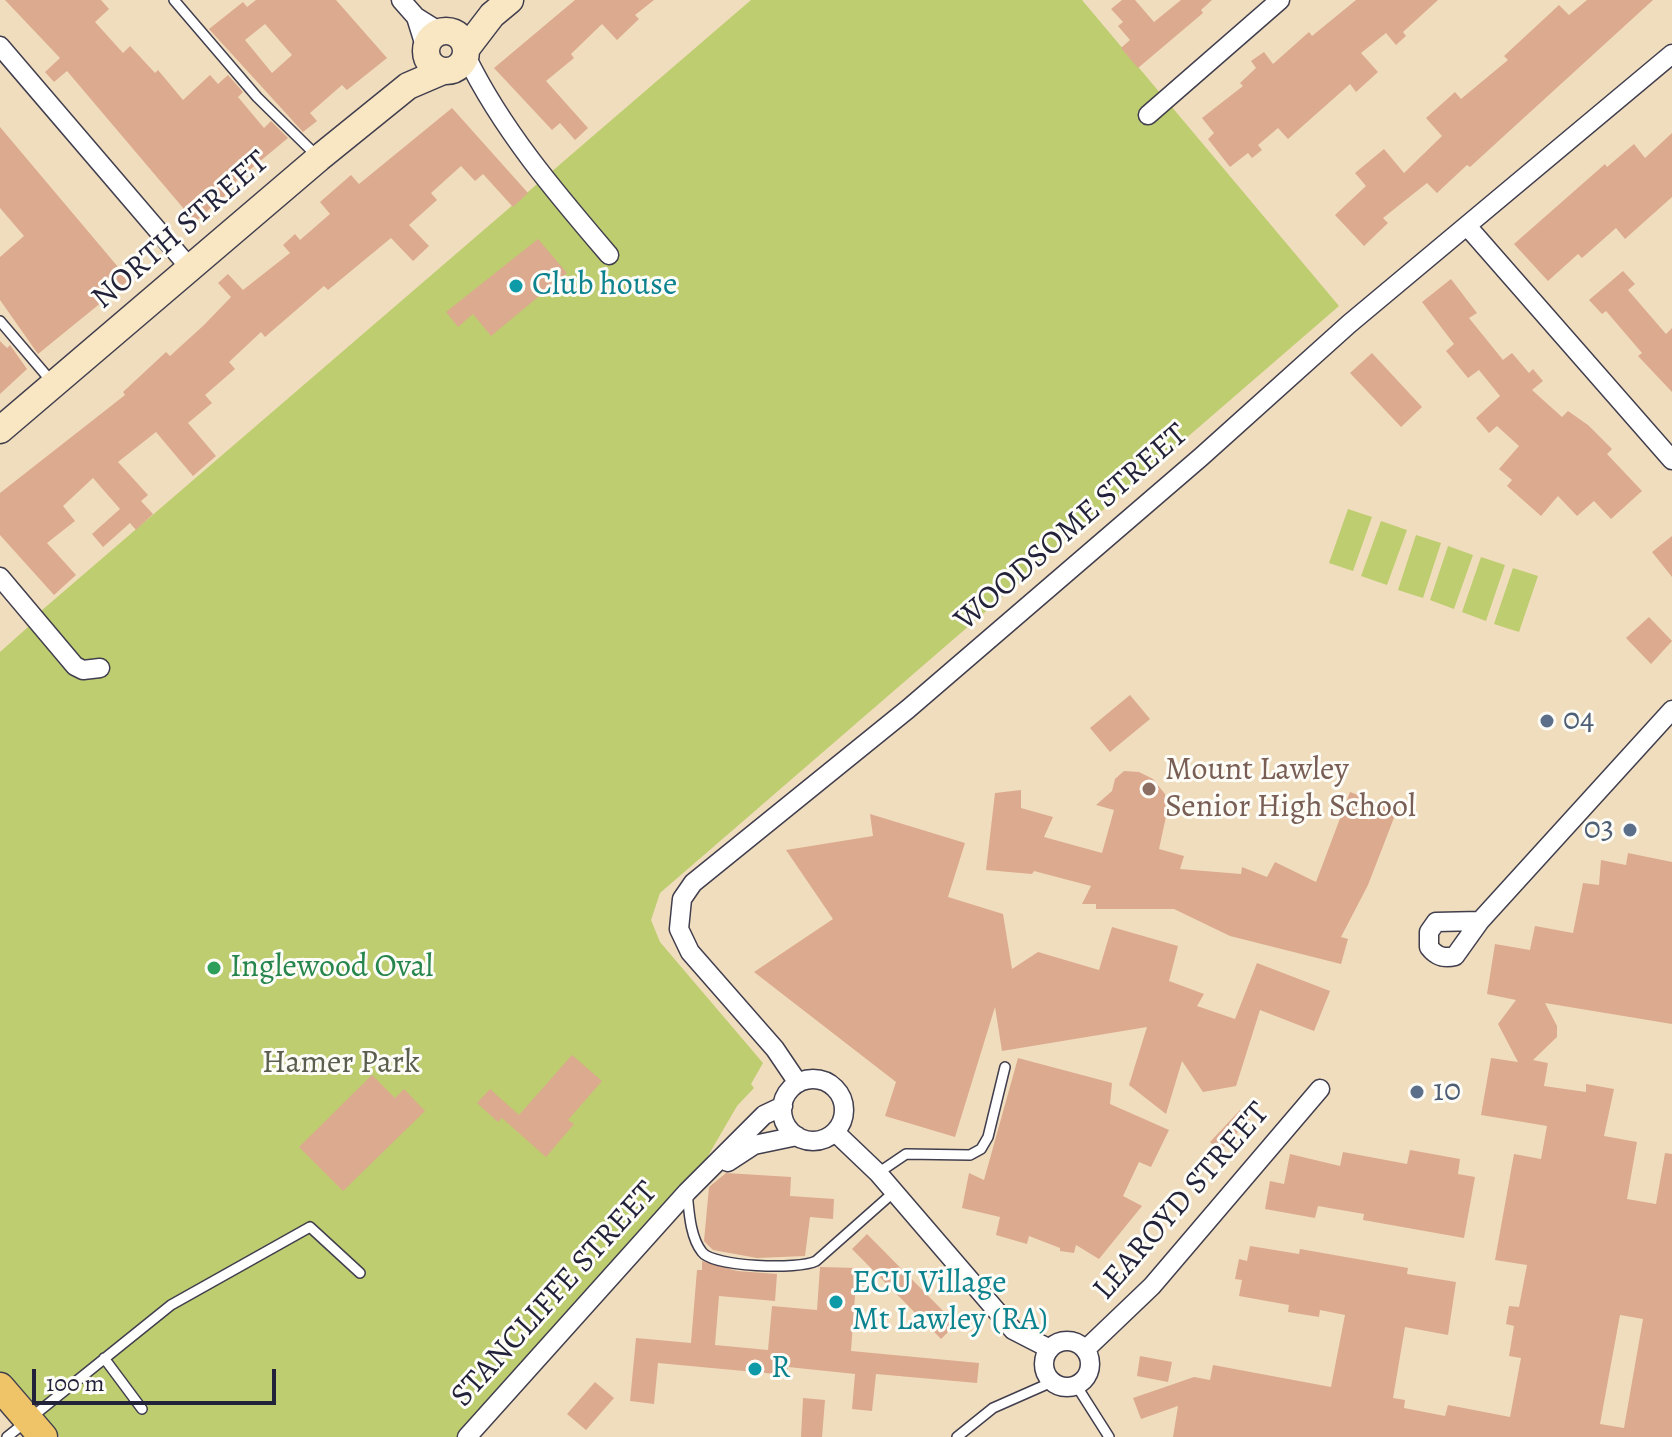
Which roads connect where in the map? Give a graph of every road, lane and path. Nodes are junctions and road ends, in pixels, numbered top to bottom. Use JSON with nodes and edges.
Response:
{"nodes":[{"id":1,"x":174,"y":0,"type":"edge"},
{"id":2,"x":401,"y":0,"type":"edge"},
{"id":3,"x":1280,"y":0,"type":"edge"},
{"id":4,"x":501,"y":7,"type":"edge"},
{"id":5,"x":0,"y":46,"type":"edge"},
{"id":6,"x":446,"y":52,"type":"junction"},
{"id":7,"x":1672,"y":54,"type":"edge"},
{"id":8,"x":1148,"y":115,"type":"dead end"},
{"id":9,"x":319,"y":158,"type":"junction"},
{"id":10,"x":1467,"y":226,"type":"junction"},
{"id":11,"x":609,"y":255,"type":"dead end"},
{"id":12,"x":190,"y":268,"type":"junction"},
{"id":13,"x":0,"y":321,"type":"edge"},
{"id":14,"x":55,"y":384,"type":"junction"},
{"id":15,"x":0,"y":430,"type":"edge"},
{"id":16,"x":1672,"y":460,"type":"edge"},
{"id":17,"x":0,"y":577,"type":"edge"},
{"id":18,"x":100,"y":668,"type":"dead end"},
{"id":19,"x":1672,"y":710,"type":"edge"},
{"id":20,"x":1480,"y":921,"type":"dead end"},
{"id":21,"x":1005,"y":1067,"type":"dead end"},
{"id":22,"x":798,"y":1083,"type":"junction"},
{"id":23,"x":1320,"y":1089,"type":"dead end"},
{"id":24,"x":783,"y":1106,"type":"junction"},
{"id":25,"x":835,"y":1132,"type":"junction"},
{"id":26,"x":797,"y":1136,"type":"junction"},
{"id":27,"x":878,"y":1173,"type":"junction"},
{"id":28,"x":687,"y":1192,"type":"junction"},
{"id":29,"x":894,"y":1192,"type":"junction"},
{"id":30,"x":360,"y":1273,"type":"dead end"},
{"id":31,"x":1050,"y":1349,"type":"junction"},
{"id":32,"x":1085,"y":1350,"type":"junction"},
{"id":33,"x":104,"y":1358,"type":"junction"},
{"id":34,"x":1052,"y":1382,"type":"junction"},
{"id":35,"x":1076,"y":1385,"type":"junction"},
{"id":36,"x":0,"y":1387,"type":"edge"},
{"id":37,"x":142,"y":1409,"type":"dead end"},
{"id":38,"x":26,"y":1431,"type":"edge"},
{"id":39,"x":467,"y":1437,"type":"edge"},
{"id":40,"x":957,"y":1437,"type":"edge"},
{"id":41,"x":1109,"y":1437,"type":"edge"}],
"edges":[{"from":1,"to":9,"type":"lane"},
{"from":2,"to":6,"type":"street"},
{"from":3,"to":8,"type":"street"},
{"from":4,"to":6,"type":"main road","name":"NORTH STREET"},
{"from":5,"to":12,"type":"street"},
{"from":6,"to":9,"type":"main road","name":"NORTH STREET"},
{"from":6,"to":11,"type":"street"},
{"from":7,"to":10,"type":"street","name":"WOODSOME STREET"},
{"from":9,"to":12,"type":"main road","name":"NORTH STREET"},
{"from":10,"to":16,"type":"street"},
{"from":10,"to":22,"type":"street","name":"WOODSOME STREET"},
{"from":12,"to":14,"type":"main road","name":"NORTH STREET"},
{"from":13,"to":14,"type":"lane"},
{"from":14,"to":15,"type":"main road","name":"NORTH STREET"},
{"from":17,"to":18,"type":"street"},
{"from":19,"to":20,"type":"street"},
{"from":21,"to":27,"type":"lane"},
{"from":22,"to":24,"type":"street","name":"STANCLIFFE STREET"},
{"from":22,"to":25,"type":"street"},
{"from":23,"to":32,"type":"street","name":"LEAROYD STREET"},
{"from":24,"to":26,"type":"street"},
{"from":24,"to":28,"type":"street","name":"STANCLIFFE STREET"},
{"from":25,"to":26,"type":"street","name":"STANCLIFFE STREET"},
{"from":25,"to":27,"type":"street"},
{"from":26,"to":28,"type":"street","name":"STANCLIFFE STREET"},
{"from":27,"to":29,"type":"street"},
{"from":28,"to":29,"type":"lane"},
{"from":28,"to":39,"type":"street","name":"STANCLIFFE STREET"},
{"from":29,"to":31,"type":"street"},
{"from":30,"to":33,"type":"lane"},
{"from":31,"to":32,"type":"street"},
{"from":31,"to":34,"type":"street"},
{"from":32,"to":35,"type":"street"},
{"from":33,"to":37,"type":"lane"},
{"from":33,"to":38,"type":"lane"},
{"from":34,"to":35,"type":"street"},
{"from":34,"to":40,"type":"lane"},
{"from":35,"to":41,"type":"lane"},
{"from":36,"to":38,"type":"main road"}]}
